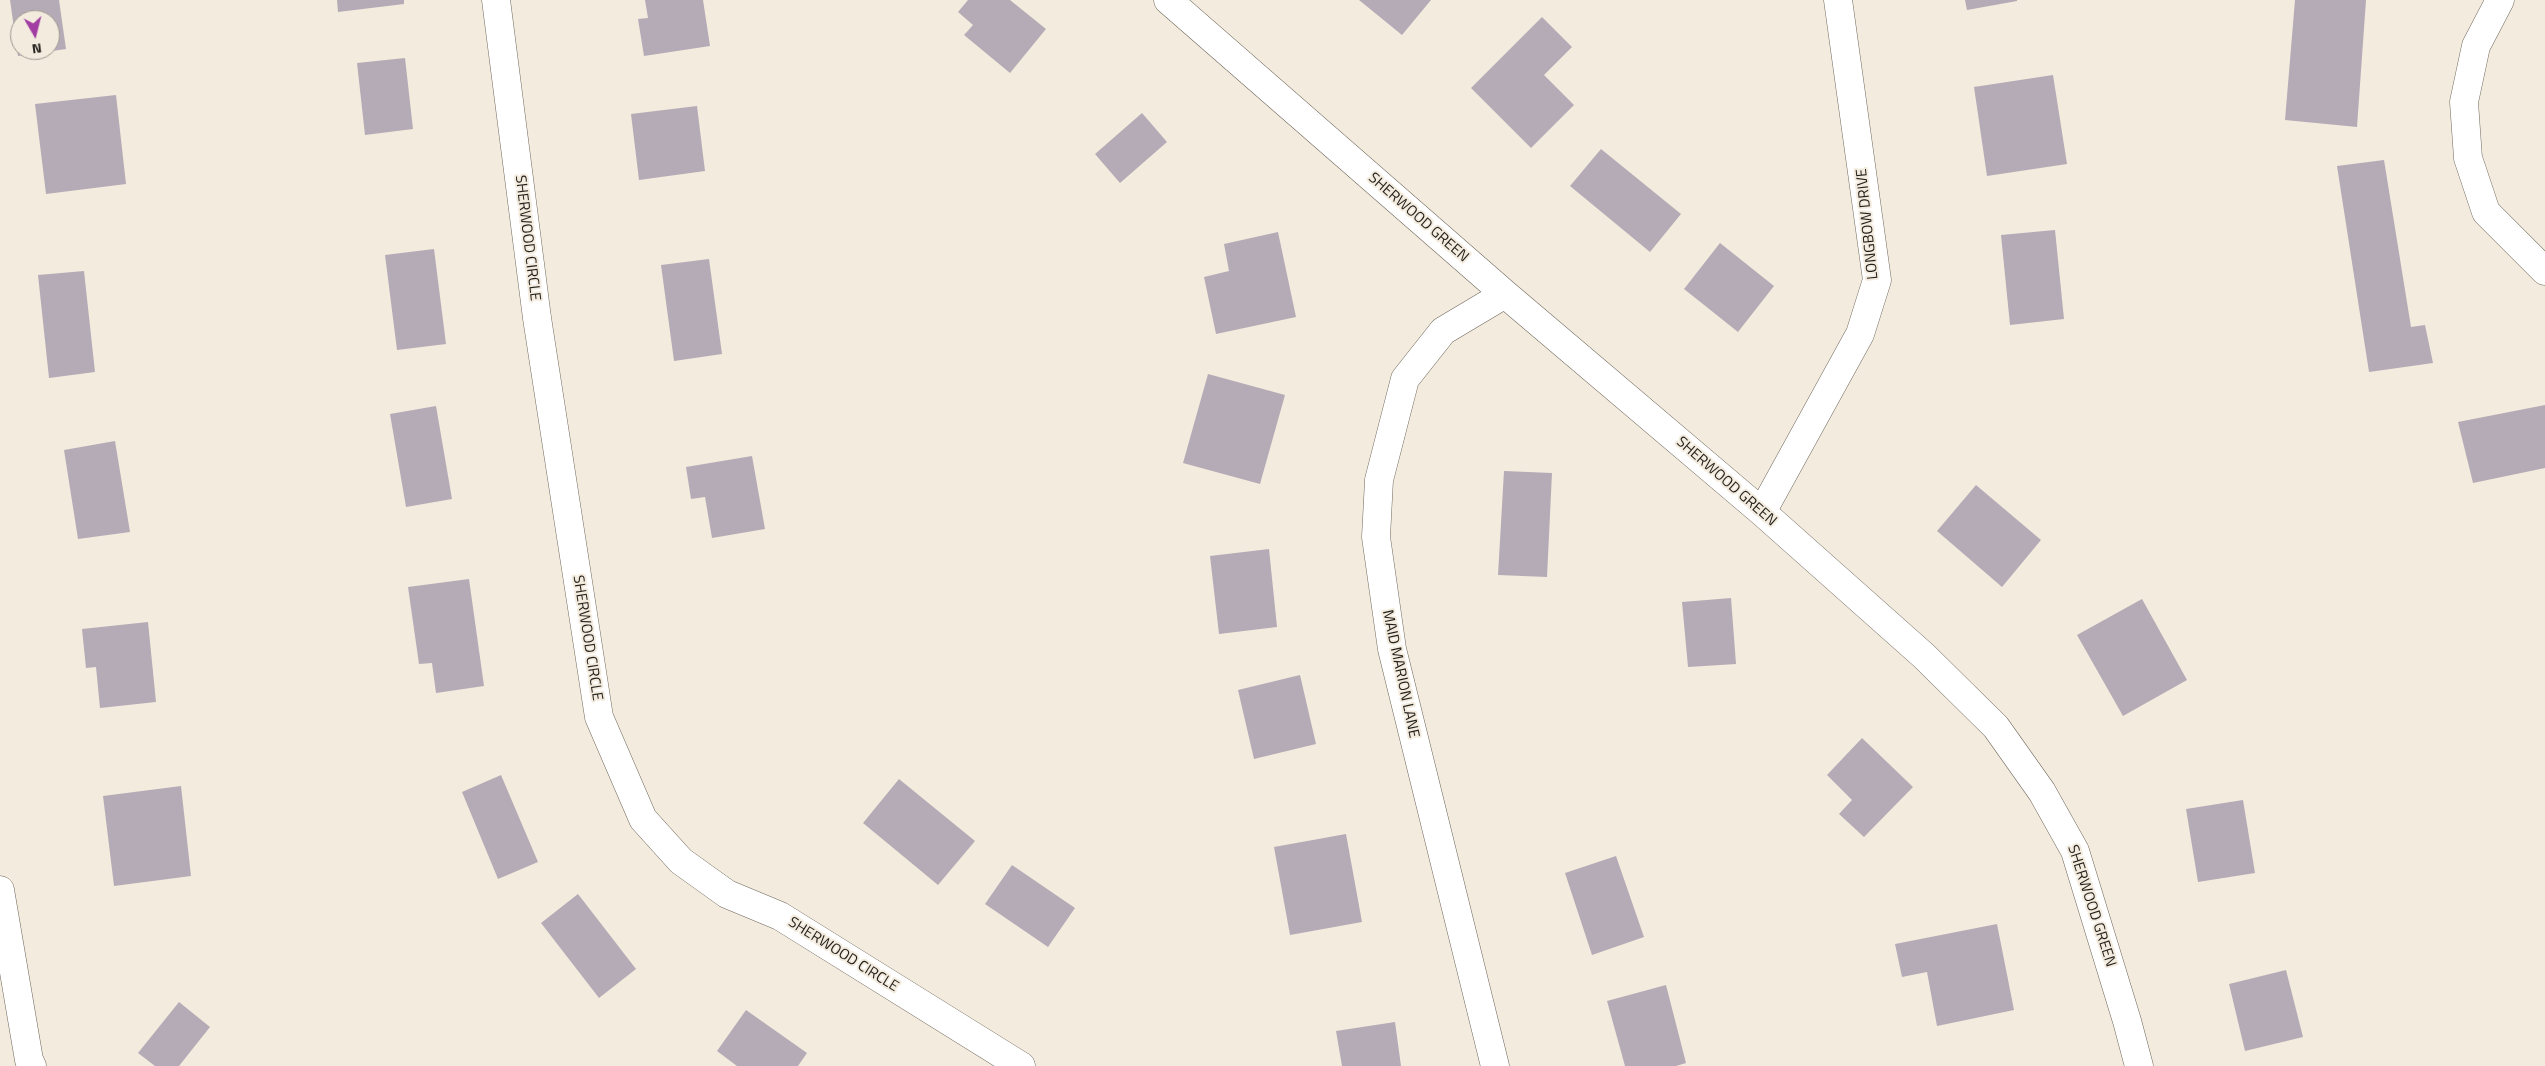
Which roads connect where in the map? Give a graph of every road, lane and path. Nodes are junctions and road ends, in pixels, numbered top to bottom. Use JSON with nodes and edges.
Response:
{"nodes":[{"id":1,"x":496,"y":0,"type":"edge"},
{"id":2,"x":1168,"y":0,"type":"edge"},
{"id":3,"x":1838,"y":0,"type":"edge"},
{"id":4,"x":2500,"y":0,"type":"edge"},
{"id":5,"x":2545,"y":271,"type":"edge"},
{"id":6,"x":1505,"y":294,"type":"junction"},
{"id":7,"x":1762,"y":512,"type":"junction"},
{"id":8,"x":0,"y":890,"type":"edge"},
{"id":9,"x":32,"y":1066,"type":"edge"},
{"id":10,"x":1021,"y":1066,"type":"edge"},
{"id":11,"x":1495,"y":1066,"type":"edge"},
{"id":12,"x":2139,"y":1066,"type":"edge"}],
"edges":[{"from":1,"to":10,"type":"street","name":"SHERWOOD CIRCLE"},
{"from":2,"to":6,"type":"street","name":"SHERWOOD GREEN"},
{"from":3,"to":7,"type":"street","name":"LONGBOW DRIVE"},
{"from":4,"to":5,"type":"street"},
{"from":6,"to":7,"type":"street","name":"SHERWOOD GREEN"},
{"from":6,"to":11,"type":"street","name":"MAID MARION LANE"},
{"from":7,"to":12,"type":"street","name":"SHERWOOD GREEN"},
{"from":8,"to":9,"type":"street"}]}
